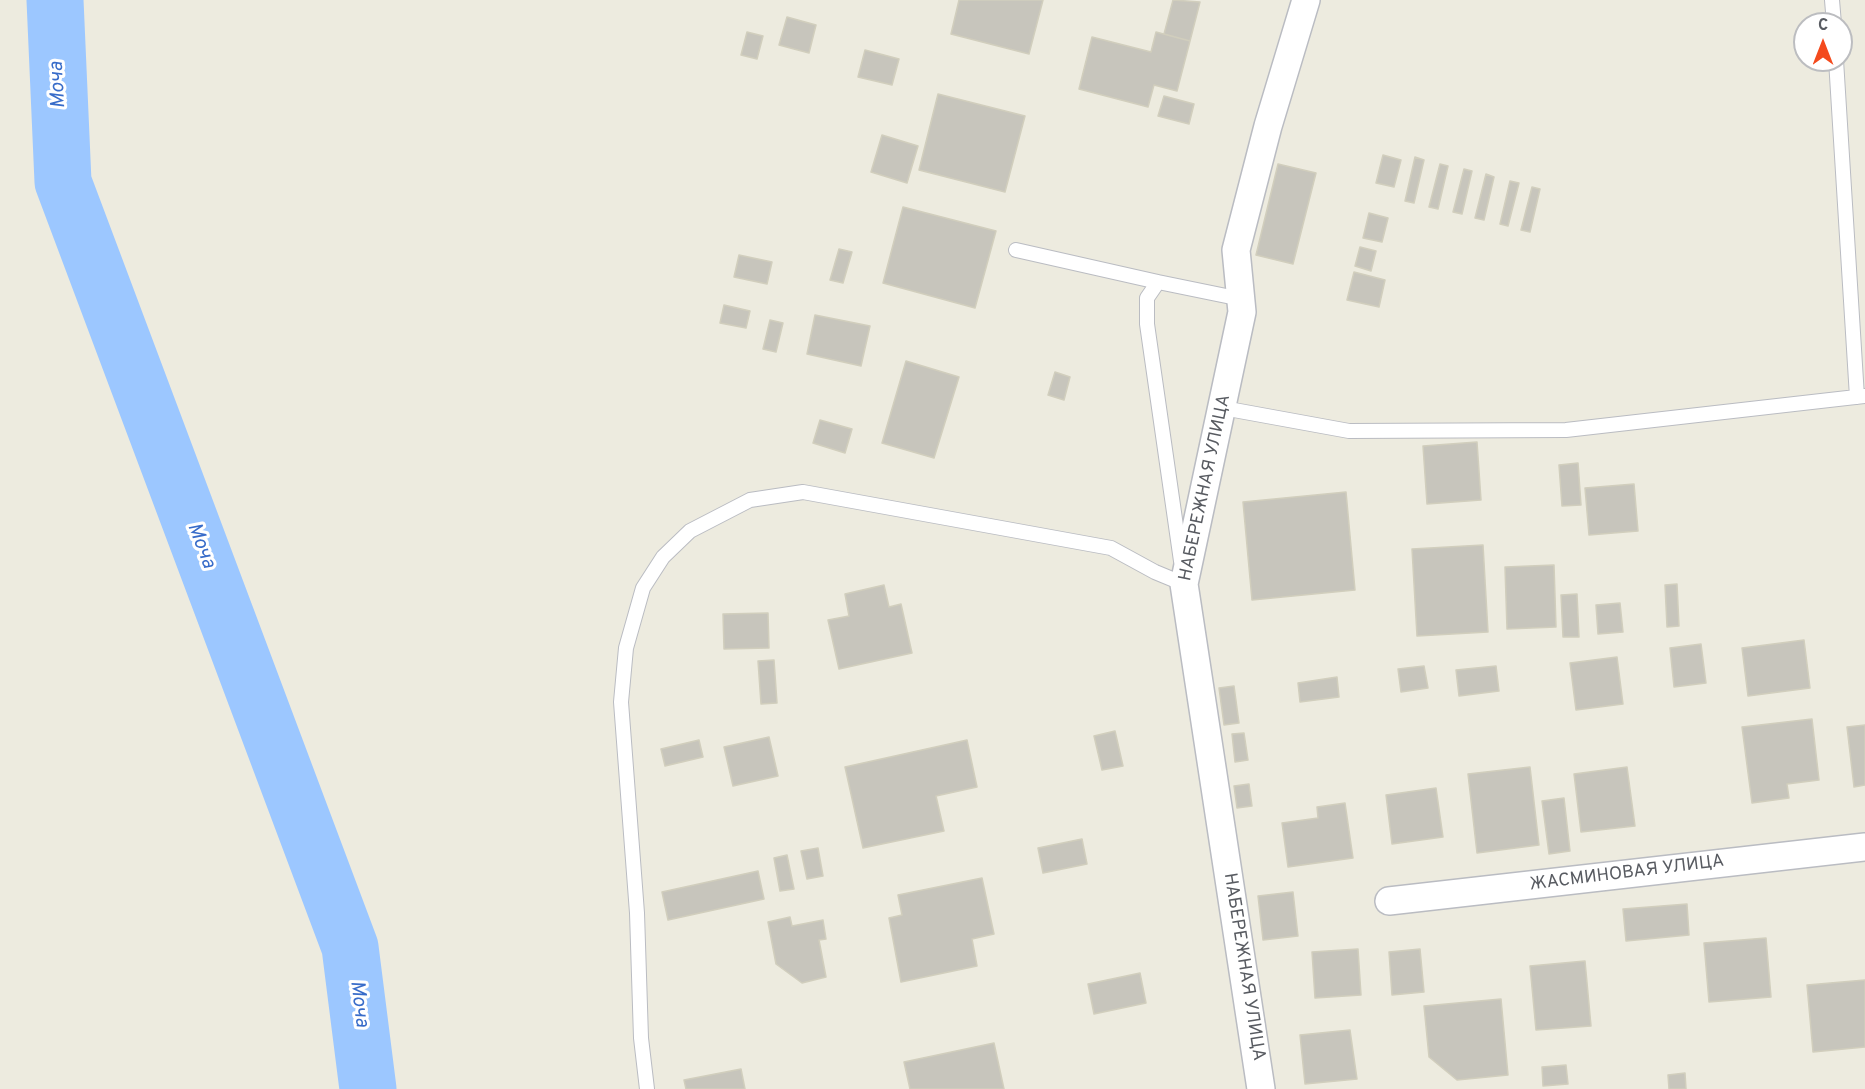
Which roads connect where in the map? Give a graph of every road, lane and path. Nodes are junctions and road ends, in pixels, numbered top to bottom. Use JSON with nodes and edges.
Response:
{"nodes":[{"id":1,"x":1306,"y":0,"type":"edge"},
{"id":2,"x":1837,"y":72,"type":"edge"},
{"id":3,"x":1016,"y":250,"type":"dead end"},
{"id":4,"x":1158,"y":282,"type":"junction"},
{"id":5,"x":1240,"y":299,"type":"junction"},
{"id":6,"x":1861,"y":397,"type":"edge"},
{"id":7,"x":1223,"y":408,"type":"junction"},
{"id":8,"x":1184,"y":584,"type":"junction"},
{"id":9,"x":1865,"y":847,"type":"edge"},
{"id":10,"x":1389,"y":901,"type":"dead end"},
{"id":11,"x":646,"y":1089,"type":"edge"},
{"id":12,"x":1262,"y":1089,"type":"edge"}],
"edges":[{"from":1,"to":5,"type":"street","name":"НАБЕРЕЖНАЯ УЛИЦА"},
{"from":2,"to":6,"type":"lane"},
{"from":3,"to":4,"type":"lane"},
{"from":4,"to":5,"type":"lane"},
{"from":4,"to":8,"type":"lane"},
{"from":5,"to":7,"type":"street","name":"НАБЕРЕЖНАЯ УЛИЦА"},
{"from":6,"to":7,"type":"lane"},
{"from":7,"to":8,"type":"street","name":"НАБЕРЕЖНАЯ УЛИЦА"},
{"from":8,"to":11,"type":"lane"},
{"from":8,"to":12,"type":"street","name":"НАБЕРЕЖНАЯ УЛИЦА"},
{"from":9,"to":10,"type":"street","name":"ЖАСМИНОВАЯ УЛИЦА"}]}
